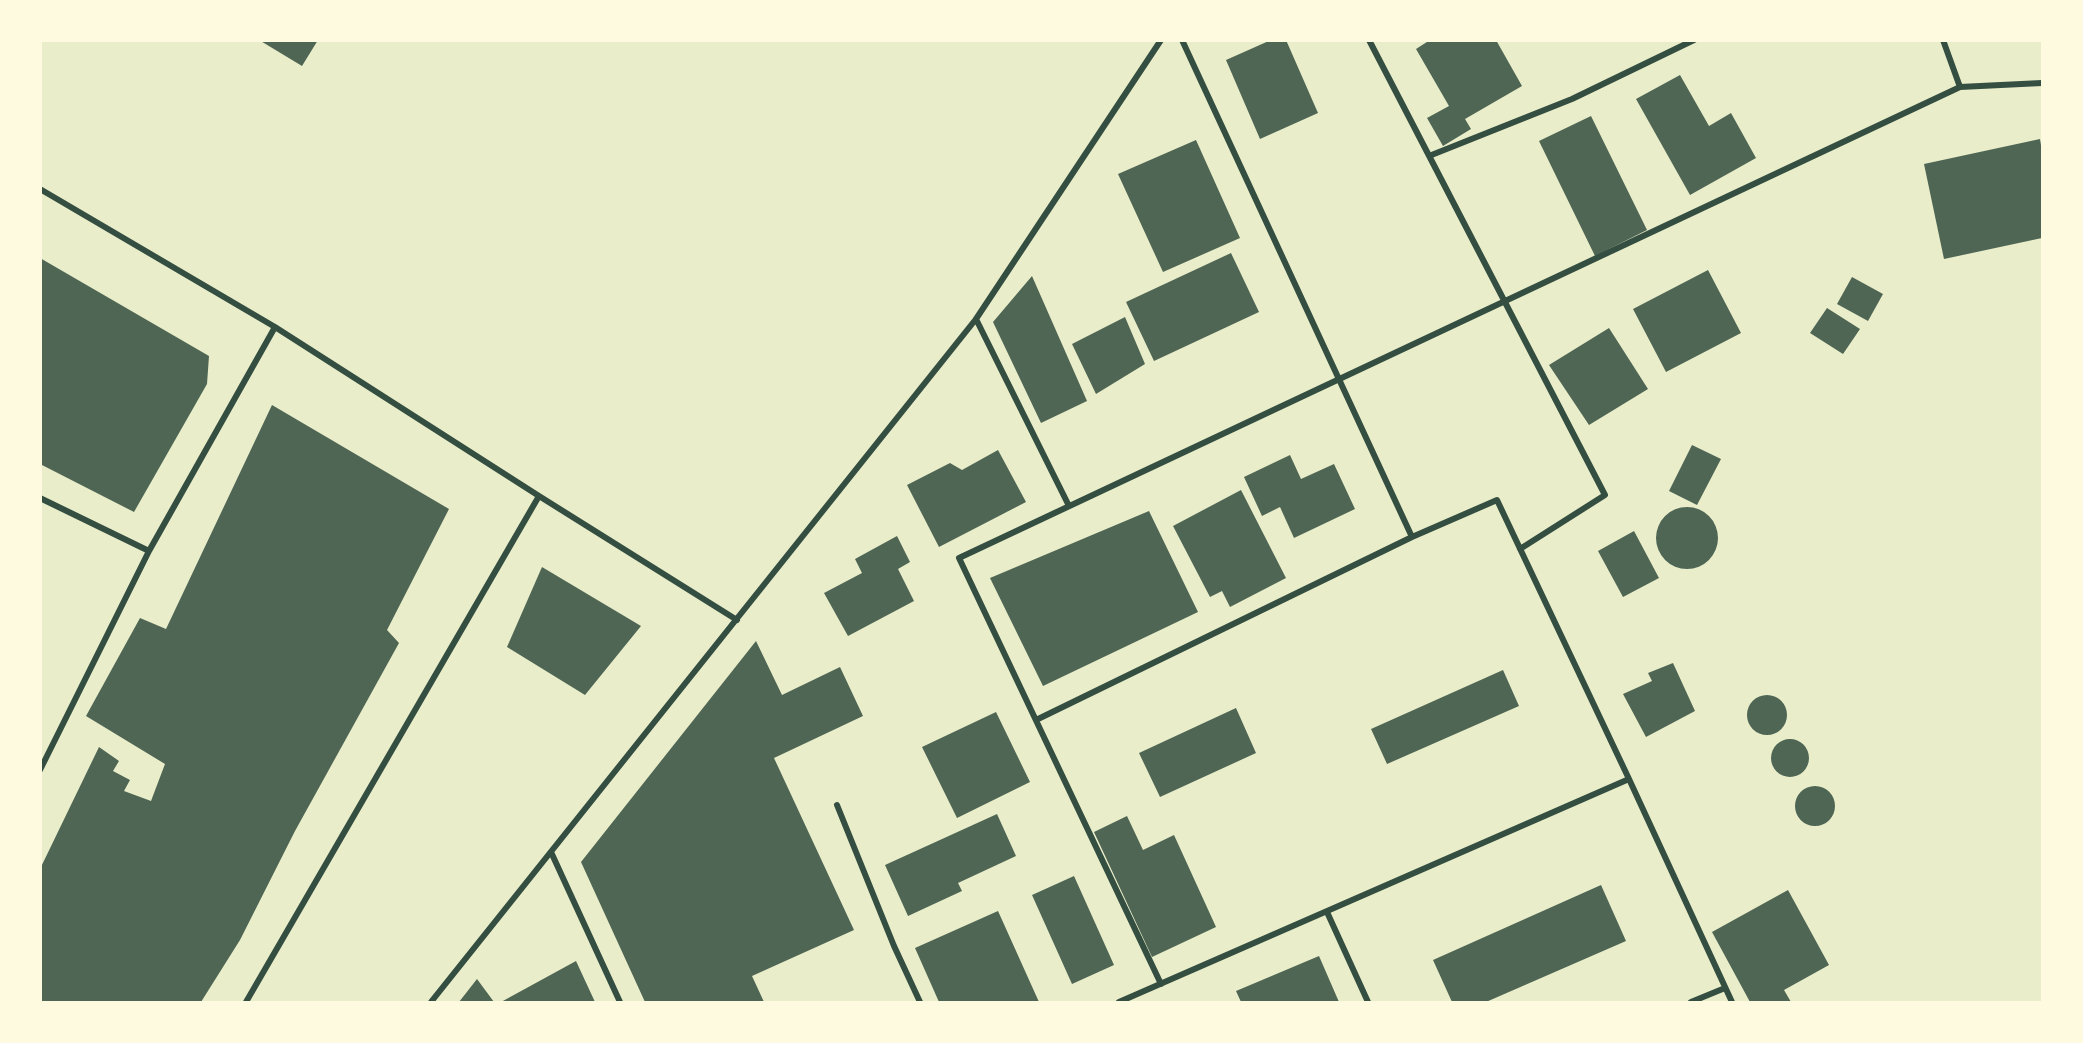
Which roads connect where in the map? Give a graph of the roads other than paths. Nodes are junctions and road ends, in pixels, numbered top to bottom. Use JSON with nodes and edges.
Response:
{"nodes":[{"id":1,"x":1161,"y":40,"type":"edge"},
{"id":2,"x":1182,"y":40,"type":"edge"},
{"id":3,"x":1369,"y":40,"type":"edge"},
{"id":4,"x":1694,"y":40,"type":"edge"},
{"id":5,"x":1943,"y":40,"type":"edge"},
{"id":6,"x":2043,"y":83,"type":"edge"},
{"id":7,"x":1960,"y":87,"type":"junction"},
{"id":8,"x":1429,"y":156,"type":"junction"},
{"id":9,"x":40,"y":189,"type":"edge"},
{"id":10,"x":1505,"y":301,"type":"junction"},
{"id":11,"x":976,"y":319,"type":"junction"},
{"id":12,"x":275,"y":327,"type":"junction"},
{"id":13,"x":1340,"y":379,"type":"junction"},
{"id":14,"x":539,"y":496,"type":"junction"},
{"id":15,"x":40,"y":498,"type":"edge"},
{"id":16,"x":1069,"y":506,"type":"junction"},
{"id":17,"x":1412,"y":537,"type":"junction"},
{"id":18,"x":1520,"y":549,"type":"junction"},
{"id":19,"x":149,"y":550,"type":"junction"},
{"id":20,"x":737,"y":620,"type":"junction"},
{"id":21,"x":1036,"y":720,"type":"junction"},
{"id":22,"x":40,"y":770,"type":"edge"},
{"id":23,"x":1629,"y":779,"type":"junction"},
{"id":24,"x":837,"y":805,"type":"dead end"},
{"id":25,"x":551,"y":852,"type":"junction"},
{"id":26,"x":1327,"y":912,"type":"junction"},
{"id":27,"x":1161,"y":984,"type":"junction"},
{"id":28,"x":1725,"y":988,"type":"junction"},
{"id":29,"x":246,"y":1002,"type":"edge"},
{"id":30,"x":431,"y":1002,"type":"edge"},
{"id":31,"x":620,"y":1002,"type":"edge"},
{"id":32,"x":920,"y":1002,"type":"edge"},
{"id":33,"x":1119,"y":1002,"type":"edge"},
{"id":34,"x":1368,"y":1002,"type":"edge"},
{"id":35,"x":1691,"y":1002,"type":"edge"},
{"id":36,"x":1732,"y":1002,"type":"edge"}],
"edges":[{"from":1,"to":11,"type":"street"},
{"from":2,"to":13,"type":"street"},
{"from":3,"to":8,"type":"street"},
{"from":4,"to":8,"type":"street"},
{"from":5,"to":7,"type":"street"},
{"from":6,"to":7,"type":"street"},
{"from":7,"to":10,"type":"street"},
{"from":8,"to":10,"type":"street"},
{"from":9,"to":12,"type":"street"},
{"from":10,"to":13,"type":"street"},
{"from":10,"to":18,"type":"street"},
{"from":11,"to":16,"type":"street"},
{"from":11,"to":20,"type":"street"},
{"from":12,"to":14,"type":"street"},
{"from":12,"to":19,"type":"street"},
{"from":13,"to":16,"type":"street"},
{"from":13,"to":17,"type":"street"},
{"from":14,"to":20,"type":"street"},
{"from":14,"to":29,"type":"street"},
{"from":15,"to":19,"type":"street"},
{"from":16,"to":21,"type":"street"},
{"from":17,"to":18,"type":"street"},
{"from":17,"to":21,"type":"street"},
{"from":18,"to":23,"type":"street"},
{"from":19,"to":22,"type":"street"},
{"from":20,"to":25,"type":"street"},
{"from":21,"to":27,"type":"street"},
{"from":23,"to":26,"type":"street"},
{"from":23,"to":28,"type":"street"},
{"from":24,"to":32,"type":"street"},
{"from":25,"to":30,"type":"street"},
{"from":25,"to":31,"type":"street"},
{"from":26,"to":27,"type":"street"},
{"from":26,"to":34,"type":"street"},
{"from":27,"to":33,"type":"street"},
{"from":28,"to":35,"type":"street"},
{"from":28,"to":36,"type":"street"}]}
